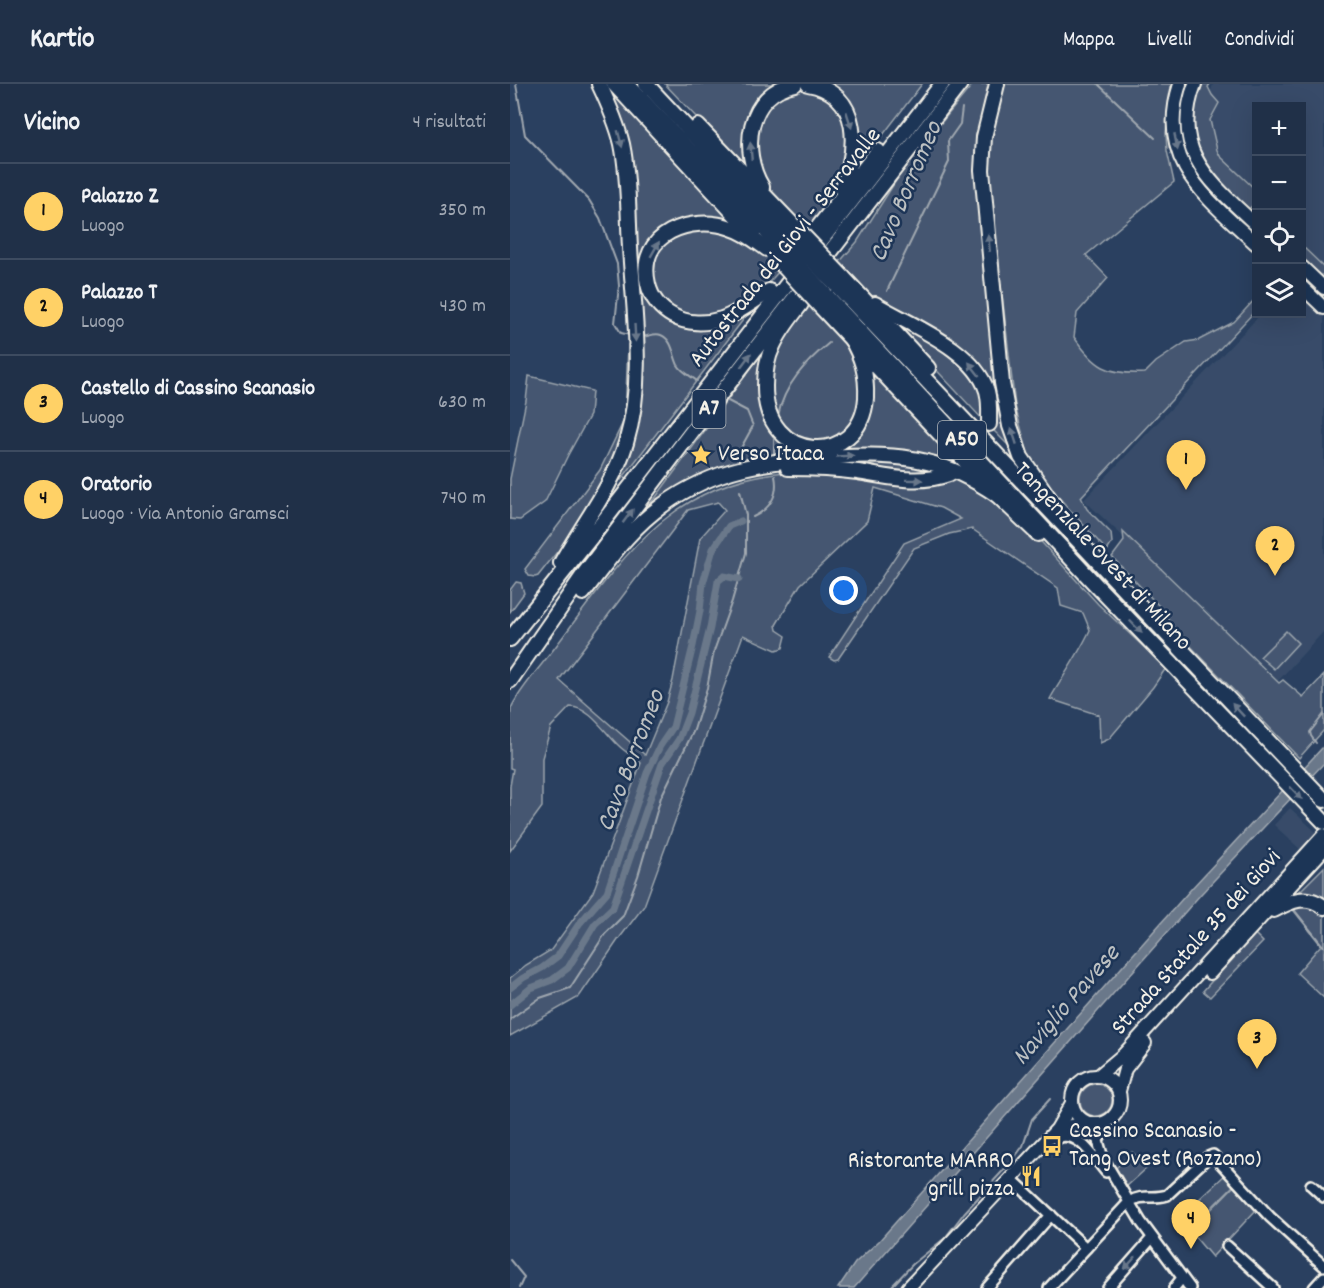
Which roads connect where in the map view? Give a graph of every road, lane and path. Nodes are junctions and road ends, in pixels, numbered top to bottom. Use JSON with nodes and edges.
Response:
{"nodes":[{"id":1,"x":599,"y":84,"type":"edge"},
{"id":2,"x":614,"y":84,"type":"edge"},
{"id":3,"x":627,"y":84,"type":"edge"},
{"id":4,"x":646,"y":84,"type":"edge"},
{"id":5,"x":658,"y":84,"type":"edge"},
{"id":6,"x":795,"y":84,"type":"edge"},
{"id":7,"x":808,"y":84,"type":"edge"},
{"id":8,"x":932,"y":84,"type":"edge"},
{"id":9,"x":942,"y":84,"type":"edge"},
{"id":10,"x":960,"y":84,"type":"edge"},
{"id":11,"x":996,"y":84,"type":"edge"},
{"id":12,"x":1180,"y":84,"type":"edge"},
{"id":13,"x":1195,"y":84,"type":"edge"},
{"id":14,"x":877,"y":191,"type":"junction"},
{"id":15,"x":838,"y":201,"type":"junction"},
{"id":16,"x":773,"y":204,"type":"junction"},
{"id":17,"x":1252,"y":220,"type":"edge"},
{"id":18,"x":1252,"y":239,"type":"edge"},
{"id":19,"x":781,"y":244,"type":"junction"},
{"id":20,"x":1306,"y":271,"type":"edge"},
{"id":21,"x":840,"y":281,"type":"junction"},
{"id":22,"x":1324,"y":288,"type":"edge"},
{"id":23,"x":769,"y":291,"type":"junction"},
{"id":24,"x":1306,"y":291,"type":"edge"},
{"id":25,"x":861,"y":295,"type":"junction"},
{"id":26,"x":823,"y":300,"type":"junction"},
{"id":27,"x":1324,"y":308,"type":"edge"},
{"id":28,"x":850,"y":337,"type":"junction"},
{"id":29,"x":989,"y":424,"type":"dead end"},
{"id":30,"x":949,"y":474,"type":"dead end"},
{"id":31,"x":997,"y":495,"type":"junction"},
{"id":32,"x":1053,"y":504,"type":"junction"},
{"id":33,"x":596,"y":531,"type":"junction"},
{"id":34,"x":1086,"y":548,"type":"junction"},
{"id":35,"x":1096,"y":585,"type":"junction"},
{"id":36,"x":584,"y":593,"type":"junction"},
{"id":37,"x":543,"y":596,"type":"junction"},
{"id":38,"x":546,"y":632,"type":"junction"},
{"id":39,"x":510,"y":639,"type":"edge"},
{"id":40,"x":510,"y":681,"type":"edge"},
{"id":41,"x":1324,"y":800,"type":"edge"},
{"id":42,"x":1324,"y":822,"type":"edge"},
{"id":43,"x":1324,"y":835,"type":"edge"},
{"id":44,"x":1324,"y":849,"type":"edge"},
{"id":45,"x":1324,"y":861,"type":"edge"},
{"id":46,"x":1324,"y":907,"type":"edge"},
{"id":47,"x":1274,"y":910,"type":"junction"},
{"id":48,"x":1213,"y":970,"type":"junction"},
{"id":49,"x":1098,"y":1076,"type":"junction"},
{"id":50,"x":1119,"y":1091,"type":"junction"},
{"id":51,"x":1072,"y":1103,"type":"junction"},
{"id":52,"x":1106,"y":1122,"type":"junction"},
{"id":53,"x":1090,"y":1123,"type":"junction"},
{"id":54,"x":1054,"y":1140,"type":"junction"},
{"id":55,"x":1015,"y":1182,"type":"junction"},
{"id":56,"x":1311,"y":1185,"type":"dead end"},
{"id":57,"x":1121,"y":1189,"type":"junction"},
{"id":58,"x":1324,"y":1197,"type":"edge"},
{"id":59,"x":1129,"y":1202,"type":"junction"},
{"id":60,"x":1051,"y":1215,"type":"junction"},
{"id":61,"x":1152,"y":1238,"type":"junction"},
{"id":62,"x":1227,"y":1246,"type":"dead end"},
{"id":63,"x":1086,"y":1248,"type":"junction"},
{"id":64,"x":1324,"y":1266,"type":"edge"},
{"id":65,"x":1324,"y":1277,"type":"edge"},
{"id":66,"x":1182,"y":1278,"type":"junction"},
{"id":67,"x":908,"y":1288,"type":"edge"},
{"id":68,"x":917,"y":1288,"type":"edge"},
{"id":69,"x":987,"y":1288,"type":"edge"},
{"id":70,"x":1049,"y":1288,"type":"edge"},
{"id":71,"x":1108,"y":1288,"type":"edge"},
{"id":72,"x":1174,"y":1288,"type":"edge"},
{"id":73,"x":1190,"y":1288,"type":"edge"},
{"id":74,"x":1272,"y":1288,"type":"edge"},
{"id":75,"x":1314,"y":1288,"type":"edge"}],
"edges":[{"from":1,"to":37,"type":"highway","one_way":true},
{"from":2,"to":19,"type":"highway"},
{"from":3,"to":19,"type":"highway","name":"Tangenziale Ovest di Milano","number":"A50"},
{"from":4,"to":19,"type":"highway","name":"Tangenziale Ovest di Milano","number":"A50"},
{"from":5,"to":16,"type":"highway"},
{"from":16,"to":6,"type":"highway","one_way":true},
{"from":7,"to":15,"type":"highway","one_way":true},
{"from":8,"to":15,"type":"highway","number":"A7"},
{"from":9,"to":33,"type":"highway","name":"Autostrada dei Giovi - Serravalle","number":"A7"},
{"from":10,"to":14,"type":"highway","name":"Autostrada dei Giovi - Serravalle","number":"A7"},
{"from":32,"to":11,"type":"highway","one_way":true},
{"from":12,"to":18,"type":"main road","one_way":true},
{"from":13,"to":17,"type":"main road"},
{"from":14,"to":28,"type":"highway"},
{"from":38,"to":14,"type":"highway","name":"Autostrada dei Giovi - Serravalle","number":"A7","one_way":true},
{"from":15,"to":23,"type":"highway","number":"A7"},
{"from":16,"to":19,"type":"highway"},
{"from":19,"to":21,"type":"highway","name":"Tangenziale Ovest di Milano","number":"A50","bridge":true},
{"from":23,"to":19,"type":"highway","one_way":true},
{"from":19,"to":26,"type":"highway","name":"Tangenziale Ovest di Milano","number":"A50","bridge":true},
{"from":20,"to":22,"type":"main road"},
{"from":21,"to":25,"type":"highway"},
{"from":21,"to":34,"type":"highway","name":"Tangenziale Ovest di Milano","number":"A50"},
{"from":23,"to":33,"type":"highway","number":"A7"},
{"from":24,"to":27,"type":"main road"},
{"from":29,"to":25,"type":"highway","one_way":true},
{"from":25,"to":32,"type":"highway"},
{"from":26,"to":28,"type":"highway"},
{"from":26,"to":35,"type":"highway","name":"Tangenziale Ovest di Milano","number":"A50"},
{"from":28,"to":31,"type":"highway"},
{"from":36,"to":30,"type":"highway","one_way":true},
{"from":31,"to":35,"type":"highway"},
{"from":36,"to":31,"type":"highway","one_way":true},
{"from":32,"to":34,"type":"highway"},
{"from":33,"to":37,"type":"highway","name":"Autostrada dei Giovi - Serravalle","number":"A7"},
{"from":41,"to":34,"type":"highway","name":"Tangenziale Ovest di Milano","number":"A50","one_way":true},
{"from":35,"to":42,"type":"highway","name":"Tangenziale Ovest di Milano","number":"A50","one_way":true},
{"from":36,"to":38,"type":"highway"},
{"from":37,"to":39,"type":"highway","name":"Autostrada dei Giovi - Serravalle","number":"A7"},
{"from":38,"to":40,"type":"highway","name":"Autostrada dei Giovi - Serravalle","number":"A7"},
{"from":43,"to":49,"type":"main road","name":"Strada Statale 35 dei Giovi"},
{"from":44,"to":48,"type":"main road","name":"Strada Statale 35 dei Giovi"},
{"from":45,"to":47,"type":"main road"},
{"from":46,"to":47,"type":"highway"},
{"from":47,"to":48,"type":"main road"},
{"from":48,"to":50,"type":"main road","name":"Strada Statale 35 dei Giovi"},
{"from":49,"to":50,"type":"main road"},
{"from":49,"to":51,"type":"main road"},
{"from":50,"to":52,"type":"main road"},
{"from":51,"to":53,"type":"main road"},
{"from":51,"to":67,"type":"main road"},
{"from":52,"to":53,"type":"main road"},
{"from":52,"to":57,"type":"street"},
{"from":53,"to":54,"type":"main road"},
{"from":54,"to":55,"type":"main road"},
{"from":54,"to":57,"type":"street"},
{"from":55,"to":60,"type":"street"},
{"from":55,"to":68,"type":"main road"},
{"from":56,"to":58,"type":"street"},
{"from":57,"to":59,"type":"street"},
{"from":59,"to":61,"type":"street"},
{"from":59,"to":63,"type":"street"},
{"from":59,"to":64,"type":"street"},
{"from":60,"to":63,"type":"street"},
{"from":60,"to":69,"type":"street"},
{"from":61,"to":66,"type":"street"},
{"from":61,"to":71,"type":"street","one_way":true},
{"from":62,"to":74,"type":"street"},
{"from":63,"to":70,"type":"street"},
{"from":65,"to":75,"type":"street"},
{"from":66,"to":72,"type":"street"},
{"from":66,"to":73,"type":"street"}]}
